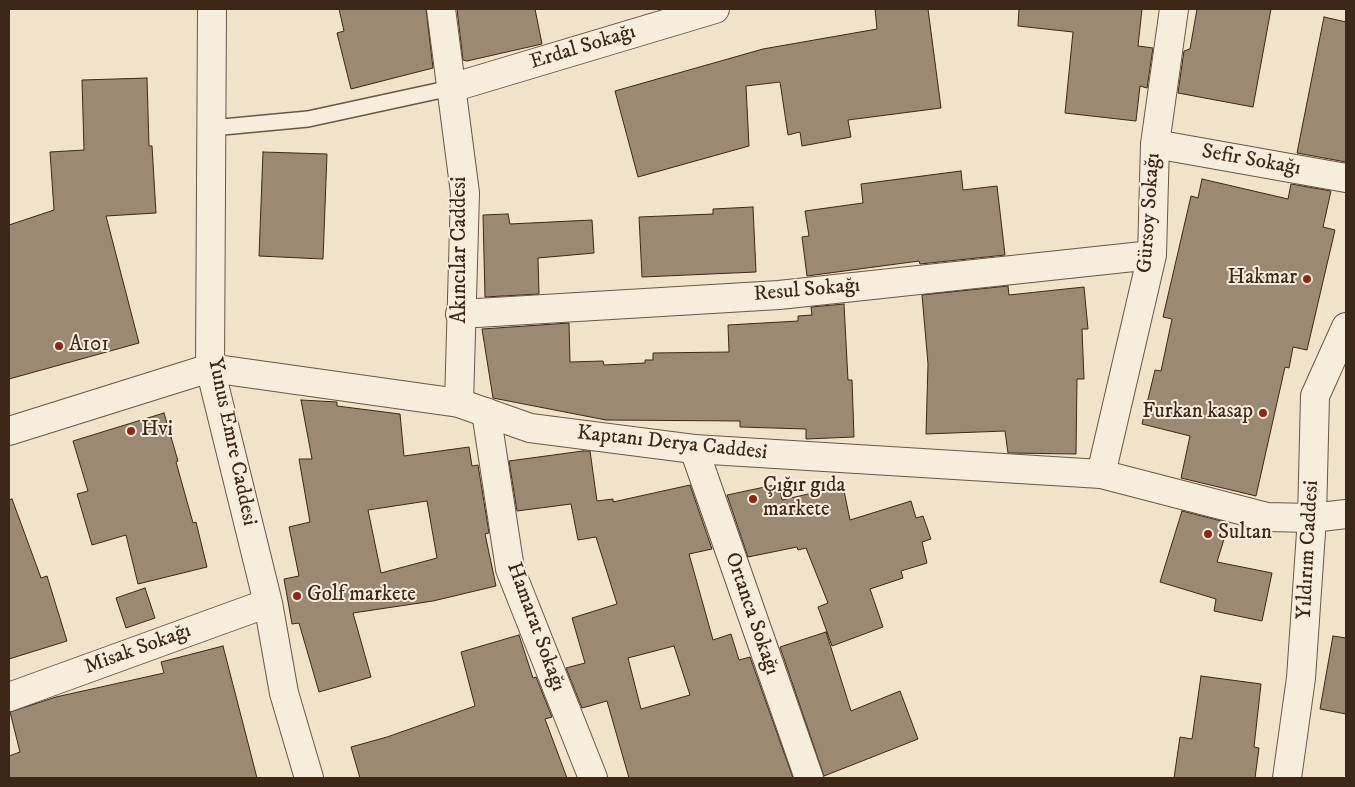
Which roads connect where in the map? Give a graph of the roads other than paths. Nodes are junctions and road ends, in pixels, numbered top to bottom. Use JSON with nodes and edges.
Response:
{"nodes":[{"id":1,"x":212,"y":9,"type":"edge"},
{"id":2,"x":442,"y":9,"type":"edge"},
{"id":3,"x":715,"y":9,"type":"edge"},
{"id":4,"x":1174,"y":9,"type":"edge"},
{"id":5,"x":451,"y":88,"type":"junction"},
{"id":6,"x":212,"y":128,"type":"junction"},
{"id":7,"x":1155,"y":144,"type":"junction"},
{"id":8,"x":1346,"y":178,"type":"edge"},
{"id":9,"x":1152,"y":255,"type":"junction"},
{"id":10,"x":460,"y":314,"type":"junction"},
{"id":11,"x":1346,"y":327,"type":"edge"},
{"id":12,"x":210,"y":368,"type":"junction"},
{"id":13,"x":459,"y":403,"type":"junction"},
{"id":14,"x":486,"y":412,"type":"junction"},
{"id":15,"x":9,"y":431,"type":"edge"},
{"id":16,"x":694,"y":449,"type":"junction"},
{"id":17,"x":1101,"y":474,"type":"junction"},
{"id":18,"x":1346,"y":514,"type":"edge"},
{"id":19,"x":1312,"y":518,"type":"junction"},
{"id":20,"x":268,"y":603,"type":"junction"},
{"id":21,"x":9,"y":697,"type":"edge"},
{"id":22,"x":310,"y":778,"type":"edge"},
{"id":23,"x":593,"y":778,"type":"edge"},
{"id":24,"x":809,"y":778,"type":"edge"},
{"id":25,"x":1287,"y":778,"type":"edge"}],
"edges":[{"from":1,"to":6,"type":"street","name":"Yunus Emre Caddesi"},
{"from":2,"to":5,"type":"street","name":"Akıncılar Caddesi"},
{"from":3,"to":5,"type":"street","name":"Erdal Sokağı"},
{"from":4,"to":7,"type":"street","name":"Gürsoy Sokağı"},
{"from":5,"to":6,"type":"lane"},
{"from":5,"to":10,"type":"street","name":"Akıncılar Caddesi"},
{"from":6,"to":12,"type":"street","name":"Yunus Emre Caddesi"},
{"from":7,"to":8,"type":"street","name":"Sefir Sokağı"},
{"from":7,"to":9,"type":"street","name":"Gürsoy Sokağı"},
{"from":9,"to":10,"type":"street","name":"Resul Sokağı"},
{"from":9,"to":17,"type":"street","name":"Gürsoy Sokağı"},
{"from":10,"to":13,"type":"street","name":"Akıncılar Caddesi"},
{"from":11,"to":19,"type":"street","name":"Yıldırım Caddesi"},
{"from":12,"to":13,"type":"street","name":"Kaptanı Derya Caddesi"},
{"from":12,"to":15,"type":"street","name":"Kaptanı Derya Caddesi"},
{"from":12,"to":20,"type":"street","name":"Yunus Emre Caddesi"},
{"from":13,"to":14,"type":"street","name":"Kaptanı Derya Caddesi"},
{"from":14,"to":16,"type":"street","name":"Kaptanı Derya Caddesi"},
{"from":14,"to":23,"type":"street","name":"Hamarat Sokağı"},
{"from":16,"to":17,"type":"street","name":"Kaptanı Derya Caddesi"},
{"from":16,"to":24,"type":"street","name":"Ortanca Sokağı"},
{"from":17,"to":19,"type":"street","name":"Kaptanı Derya Caddesi"},
{"from":18,"to":19,"type":"street","name":"Kaptanı Derya Caddesi"},
{"from":19,"to":25,"type":"street","name":"Yıldırım Caddesi"},
{"from":20,"to":21,"type":"street","name":"Misak Sokağı"},
{"from":20,"to":22,"type":"street","name":"Yunus Emre Caddesi"}]}
